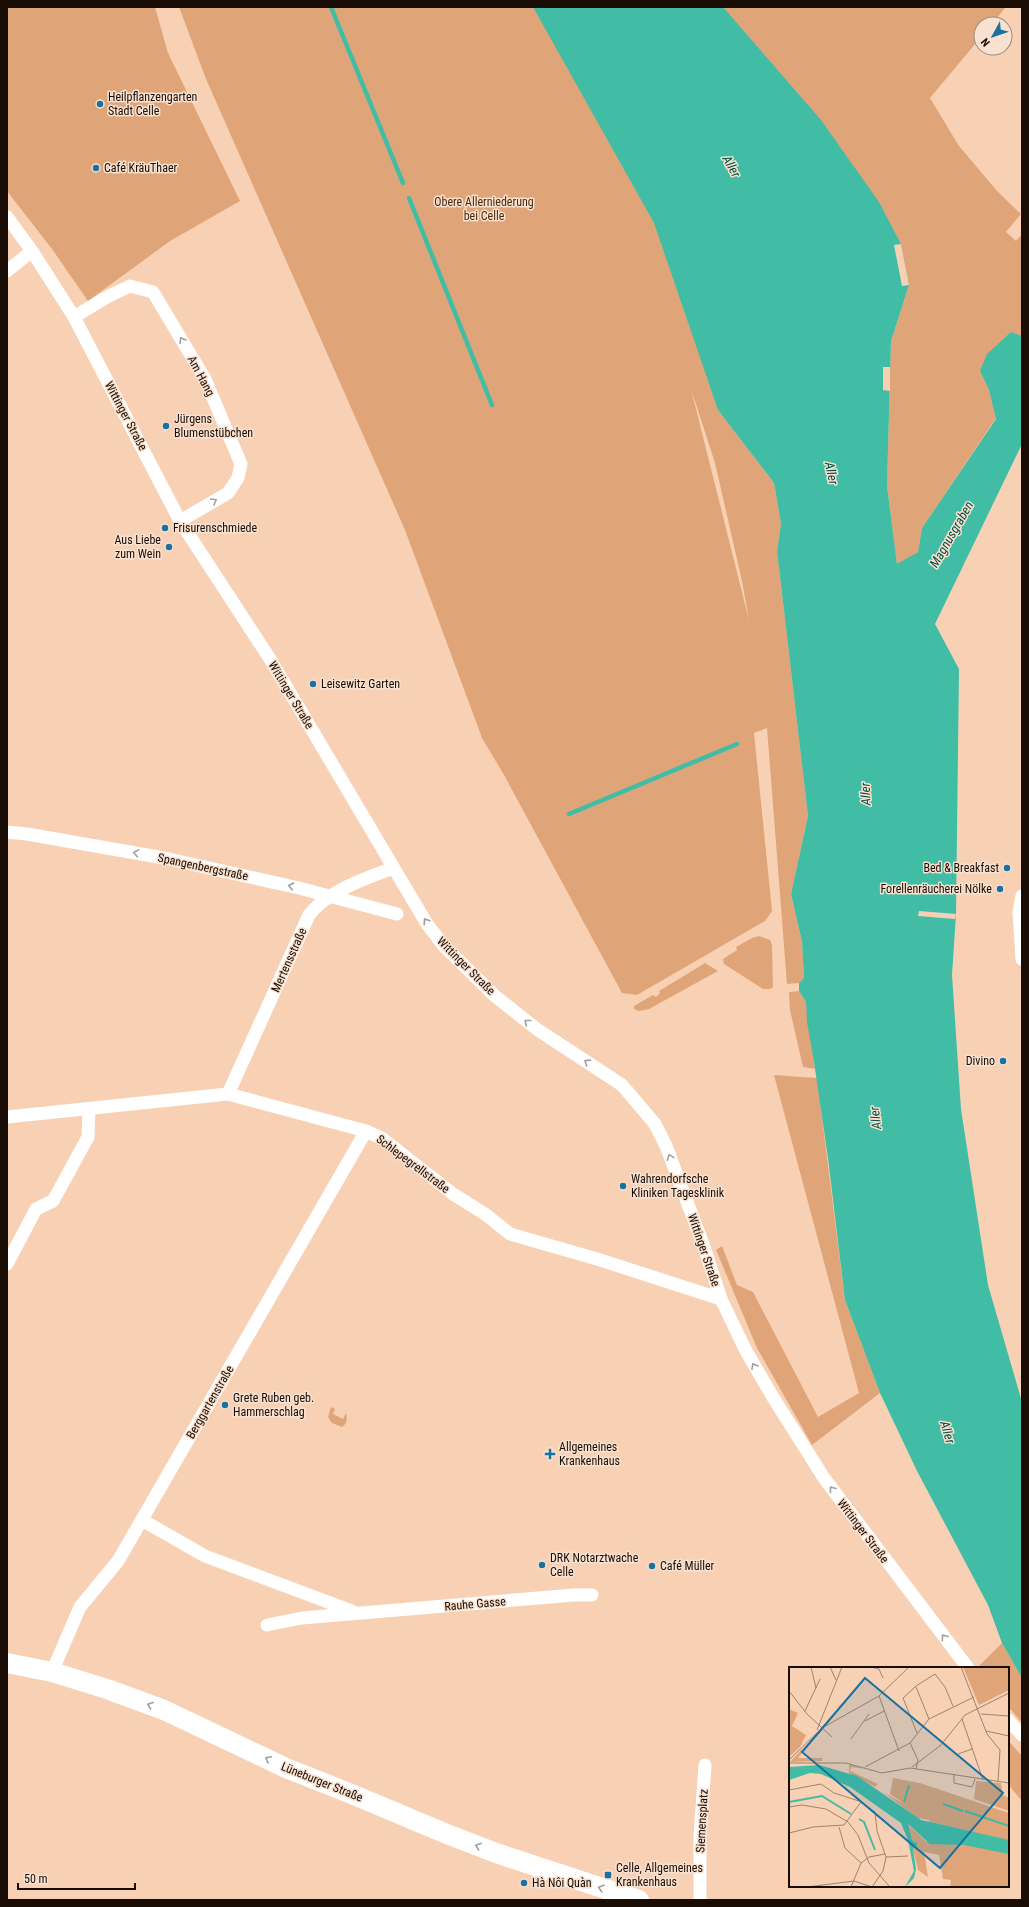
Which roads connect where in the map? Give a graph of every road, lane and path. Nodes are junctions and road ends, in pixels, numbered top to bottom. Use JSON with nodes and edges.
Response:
{"nodes":[{"id":1,"x":7,"y":217,"type":"edge"},
{"id":2,"x":32,"y":251,"type":"junction"},
{"id":3,"x":7,"y":271,"type":"edge"},
{"id":4,"x":74,"y":317,"type":"junction"},
{"id":5,"x":180,"y":521,"type":"junction"},
{"id":6,"x":7,"y":832,"type":"edge"},
{"id":7,"x":393,"y":868,"type":"junction"},
{"id":8,"x":329,"y":896,"type":"junction"},
{"id":9,"x":1022,"y":896,"type":"edge"},
{"id":10,"x":397,"y":914,"type":"dead end"},
{"id":11,"x":1022,"y":959,"type":"edge"},
{"id":12,"x":228,"y":1094,"type":"junction"},
{"id":13,"x":89,"y":1109,"type":"junction"},
{"id":14,"x":7,"y":1117,"type":"edge"},
{"id":15,"x":366,"y":1131,"type":"junction"},
{"id":16,"x":7,"y":1264,"type":"edge"},
{"id":17,"x":721,"y":1299,"type":"junction"},
{"id":18,"x":142,"y":1520,"type":"junction"},
{"id":19,"x":592,"y":1595,"type":"dead end"},
{"id":20,"x":357,"y":1613,"type":"junction"},
{"id":21,"x":267,"y":1625,"type":"dead end"},
{"id":22,"x":7,"y":1663,"type":"edge"},
{"id":23,"x":967,"y":1667,"type":"edge"},
{"id":24,"x":52,"y":1672,"type":"junction"},
{"id":25,"x":1009,"y":1721,"type":"edge"},
{"id":26,"x":1022,"y":1736,"type":"edge"},
{"id":27,"x":705,"y":1765,"type":"dead end"},
{"id":28,"x":639,"y":1900,"type":"edge"},
{"id":29,"x":700,"y":1900,"type":"edge"}],
"edges":[{"from":1,"to":2,"type":"street","name":"Wittinger Straße"},
{"from":2,"to":3,"type":"street"},
{"from":2,"to":4,"type":"street","name":"Wittinger Straße"},
{"from":4,"to":5,"type":"street","name":"Wittinger Straße"},
{"from":5,"to":4,"type":"street","name":"Am Hang","one_way":true},
{"from":5,"to":7,"type":"street","name":"Wittinger Straße"},
{"from":8,"to":6,"type":"street","name":"Spangenbergstraße","one_way":true},
{"from":7,"to":8,"type":"street","name":"Mertensstraße"},
{"from":17,"to":7,"type":"street","name":"Wittinger Straße","one_way":true},
{"from":8,"to":10,"type":"street","name":"Spangenbergstraße"},
{"from":8,"to":12,"type":"street","name":"Mertensstraße"},
{"from":9,"to":11,"type":"street"},
{"from":12,"to":13,"type":"street","name":"Schlepegrellstraße"},
{"from":12,"to":15,"type":"street","name":"Schlepegrellstraße"},
{"from":13,"to":14,"type":"street","name":"Schlepegrellstraße"},
{"from":13,"to":16,"type":"street"},
{"from":15,"to":17,"type":"street","name":"Schlepegrellstraße"},
{"from":15,"to":18,"type":"street","name":"Berggartenstraße"},
{"from":23,"to":17,"type":"street","name":"Wittinger Straße","one_way":true},
{"from":18,"to":20,"type":"street","name":"Rauhe Gasse"},
{"from":18,"to":24,"type":"street","name":"Berggartenstraße"},
{"from":19,"to":20,"type":"street","name":"Rauhe Gasse"},
{"from":20,"to":21,"type":"street","name":"Rauhe Gasse"},
{"from":22,"to":24,"type":"main road","name":"Lüneburger Straße"},
{"from":28,"to":24,"type":"main road","name":"Lüneburger Straße","one_way":true},
{"from":25,"to":26,"type":"street"},
{"from":27,"to":29,"type":"street","name":"Siemensplatz"}]}
